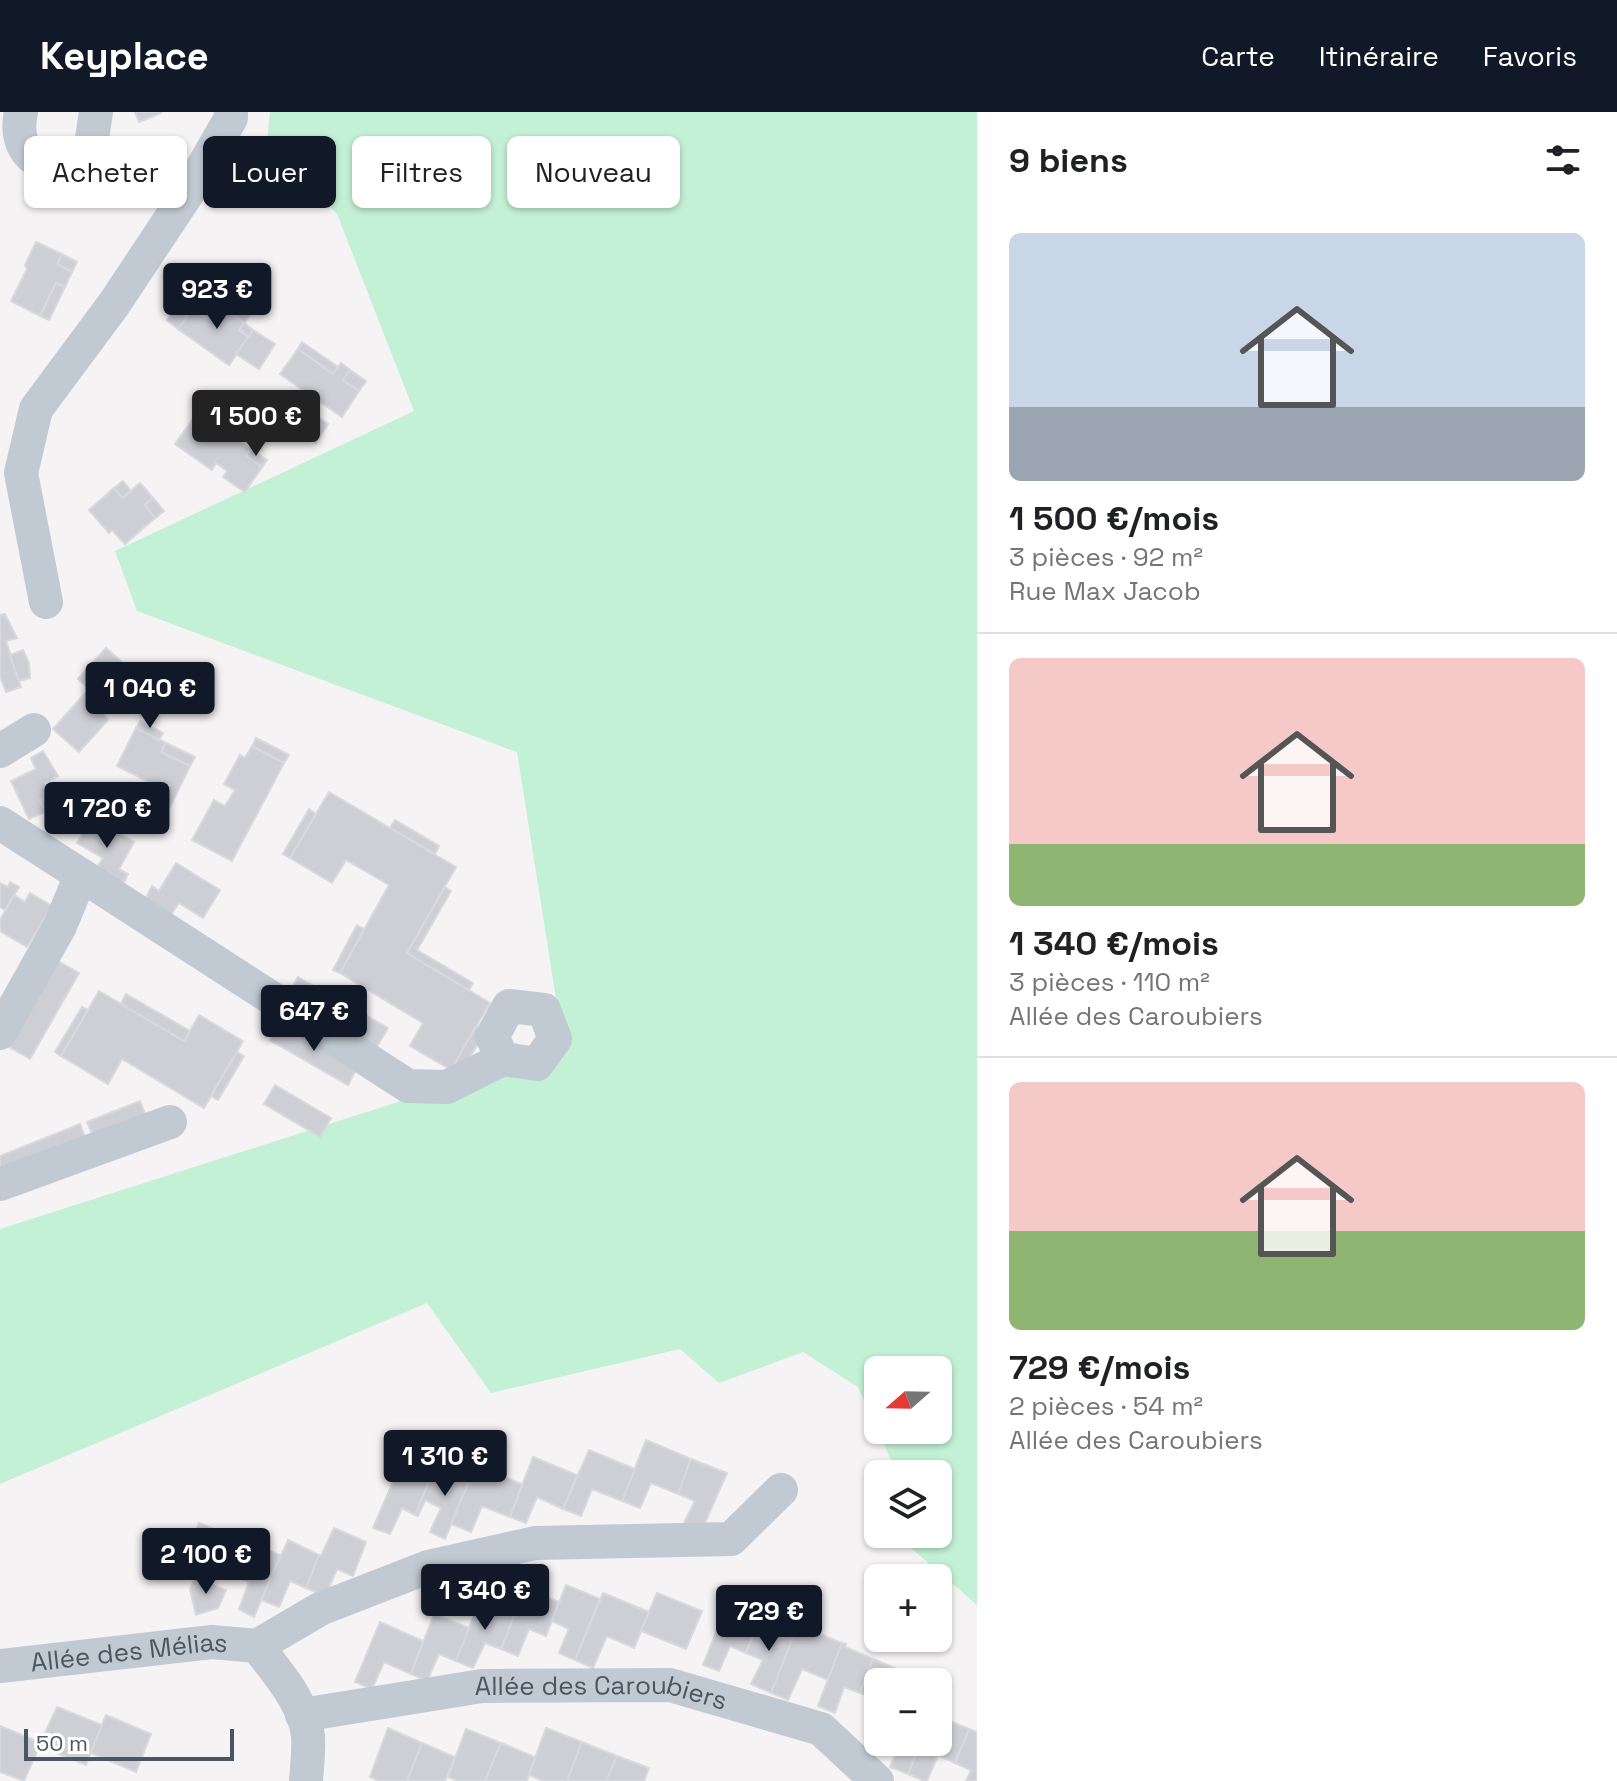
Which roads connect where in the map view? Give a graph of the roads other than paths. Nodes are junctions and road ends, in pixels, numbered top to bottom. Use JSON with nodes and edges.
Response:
{"nodes":[{"id":1,"x":21,"y":112,"type":"edge"},
{"id":2,"x":96,"y":112,"type":"edge"},
{"id":3,"x":231,"y":112,"type":"edge"},
{"id":4,"x":92,"y":136,"type":"edge"},
{"id":5,"x":24,"y":145,"type":"edge"},
{"id":6,"x":187,"y":194,"type":"edge"},
{"id":7,"x":178,"y":208,"type":"edge"},
{"id":8,"x":46,"y":602,"type":"dead end"},
{"id":9,"x":34,"y":730,"type":"dead end"},
{"id":10,"x":0,"y":751,"type":"edge"},
{"id":11,"x":0,"y":823,"type":"edge"},
{"id":12,"x":81,"y":875,"type":"junction"},
{"id":13,"x":0,"y":1033,"type":"edge"},
{"id":14,"x":503,"y":1059,"type":"dead end"},
{"id":15,"x":170,"y":1122,"type":"dead end"},
{"id":16,"x":0,"y":1184,"type":"edge"},
{"id":17,"x":781,"y":1490,"type":"dead end"},
{"id":18,"x":257,"y":1646,"type":"junction"},
{"id":19,"x":0,"y":1666,"type":"edge"},
{"id":20,"x":302,"y":1715,"type":"junction"},
{"id":21,"x":306,"y":1781,"type":"edge"},
{"id":22,"x":877,"y":1781,"type":"edge"}],
"edges":[{"from":1,"to":5,"type":"street"},
{"from":2,"to":4,"type":"street"},
{"from":3,"to":6,"type":"street"},
{"from":7,"to":8,"type":"street"},
{"from":9,"to":10,"type":"street"},
{"from":11,"to":12,"type":"street"},
{"from":12,"to":13,"type":"street"},
{"from":12,"to":14,"type":"street"},
{"from":15,"to":16,"type":"street"},
{"from":17,"to":18,"type":"street"},
{"from":18,"to":19,"type":"street","name":"Allée des Mélias"},
{"from":18,"to":20,"type":"street"},
{"from":20,"to":21,"type":"street"},
{"from":20,"to":22,"type":"street","name":"Allée des Caroubiers"}]}
